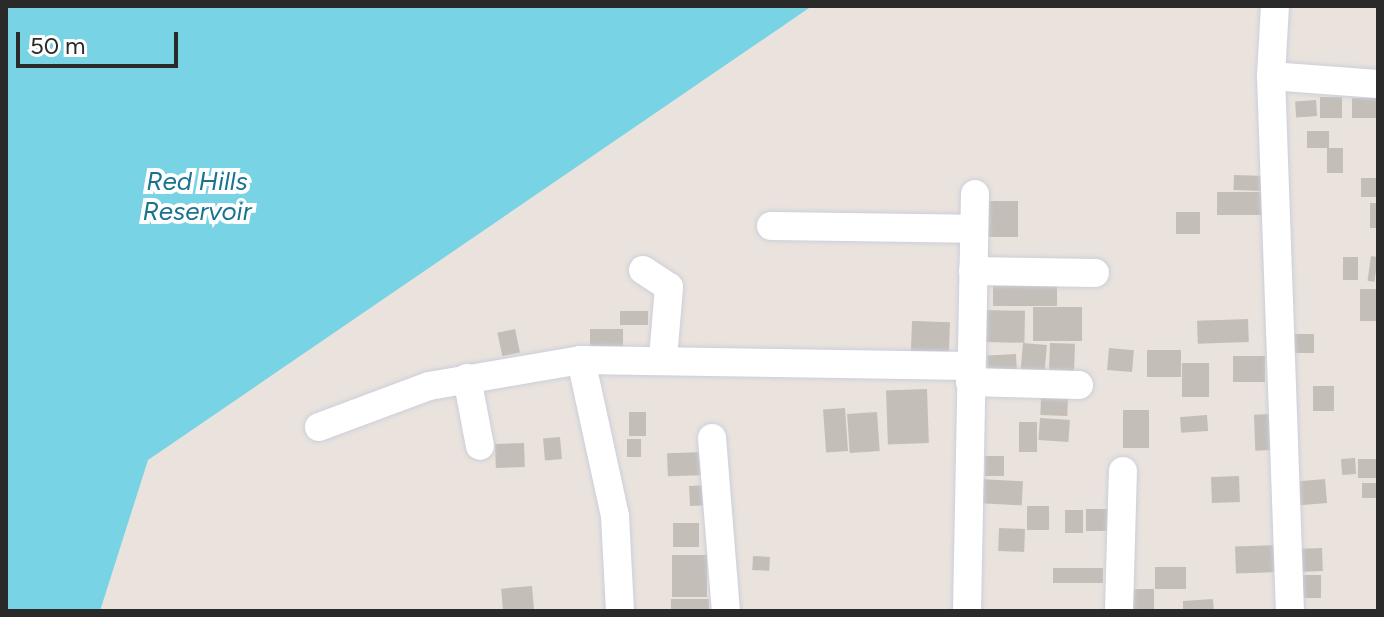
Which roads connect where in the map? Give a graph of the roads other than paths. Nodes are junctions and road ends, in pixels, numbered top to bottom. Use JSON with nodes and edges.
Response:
{"nodes":[{"id":1,"x":1275,"y":6,"type":"edge"},
{"id":2,"x":1271,"y":76,"type":"junction"},
{"id":3,"x":1378,"y":84,"type":"edge"},
{"id":4,"x":975,"y":194,"type":"dead end"},
{"id":5,"x":771,"y":226,"type":"dead end"},
{"id":6,"x":974,"y":229,"type":"junction"},
{"id":7,"x":643,"y":270,"type":"dead end"},
{"id":8,"x":973,"y":271,"type":"junction"},
{"id":9,"x":1095,"y":273,"type":"dead end"},
{"id":10,"x":663,"y":359,"type":"junction"},
{"id":11,"x":581,"y":360,"type":"junction"},
{"id":12,"x":970,"y":374,"type":"junction"},
{"id":13,"x":467,"y":378,"type":"junction"},
{"id":14,"x":1079,"y":385,"type":"dead end"},
{"id":15,"x":319,"y":427,"type":"dead end"},
{"id":16,"x":712,"y":438,"type":"dead end"},
{"id":17,"x":480,"y":446,"type":"dead end"},
{"id":18,"x":1123,"y":471,"type":"dead end"},
{"id":19,"x":620,"y":611,"type":"edge"},
{"id":20,"x":726,"y":611,"type":"edge"},
{"id":21,"x":967,"y":611,"type":"edge"},
{"id":22,"x":1119,"y":611,"type":"edge"},
{"id":23,"x":1290,"y":611,"type":"edge"}],
"edges":[{"from":1,"to":2,"type":"street"},
{"from":2,"to":3,"type":"street"},
{"from":2,"to":23,"type":"street"},
{"from":4,"to":6,"type":"street"},
{"from":5,"to":6,"type":"street"},
{"from":6,"to":8,"type":"street"},
{"from":7,"to":10,"type":"street"},
{"from":8,"to":9,"type":"street"},
{"from":8,"to":12,"type":"street"},
{"from":10,"to":11,"type":"street"},
{"from":10,"to":12,"type":"street"},
{"from":11,"to":13,"type":"street"},
{"from":11,"to":19,"type":"street"},
{"from":12,"to":14,"type":"street"},
{"from":12,"to":21,"type":"street"},
{"from":13,"to":15,"type":"street"},
{"from":13,"to":17,"type":"street"},
{"from":16,"to":20,"type":"street"},
{"from":18,"to":22,"type":"street"}]}
